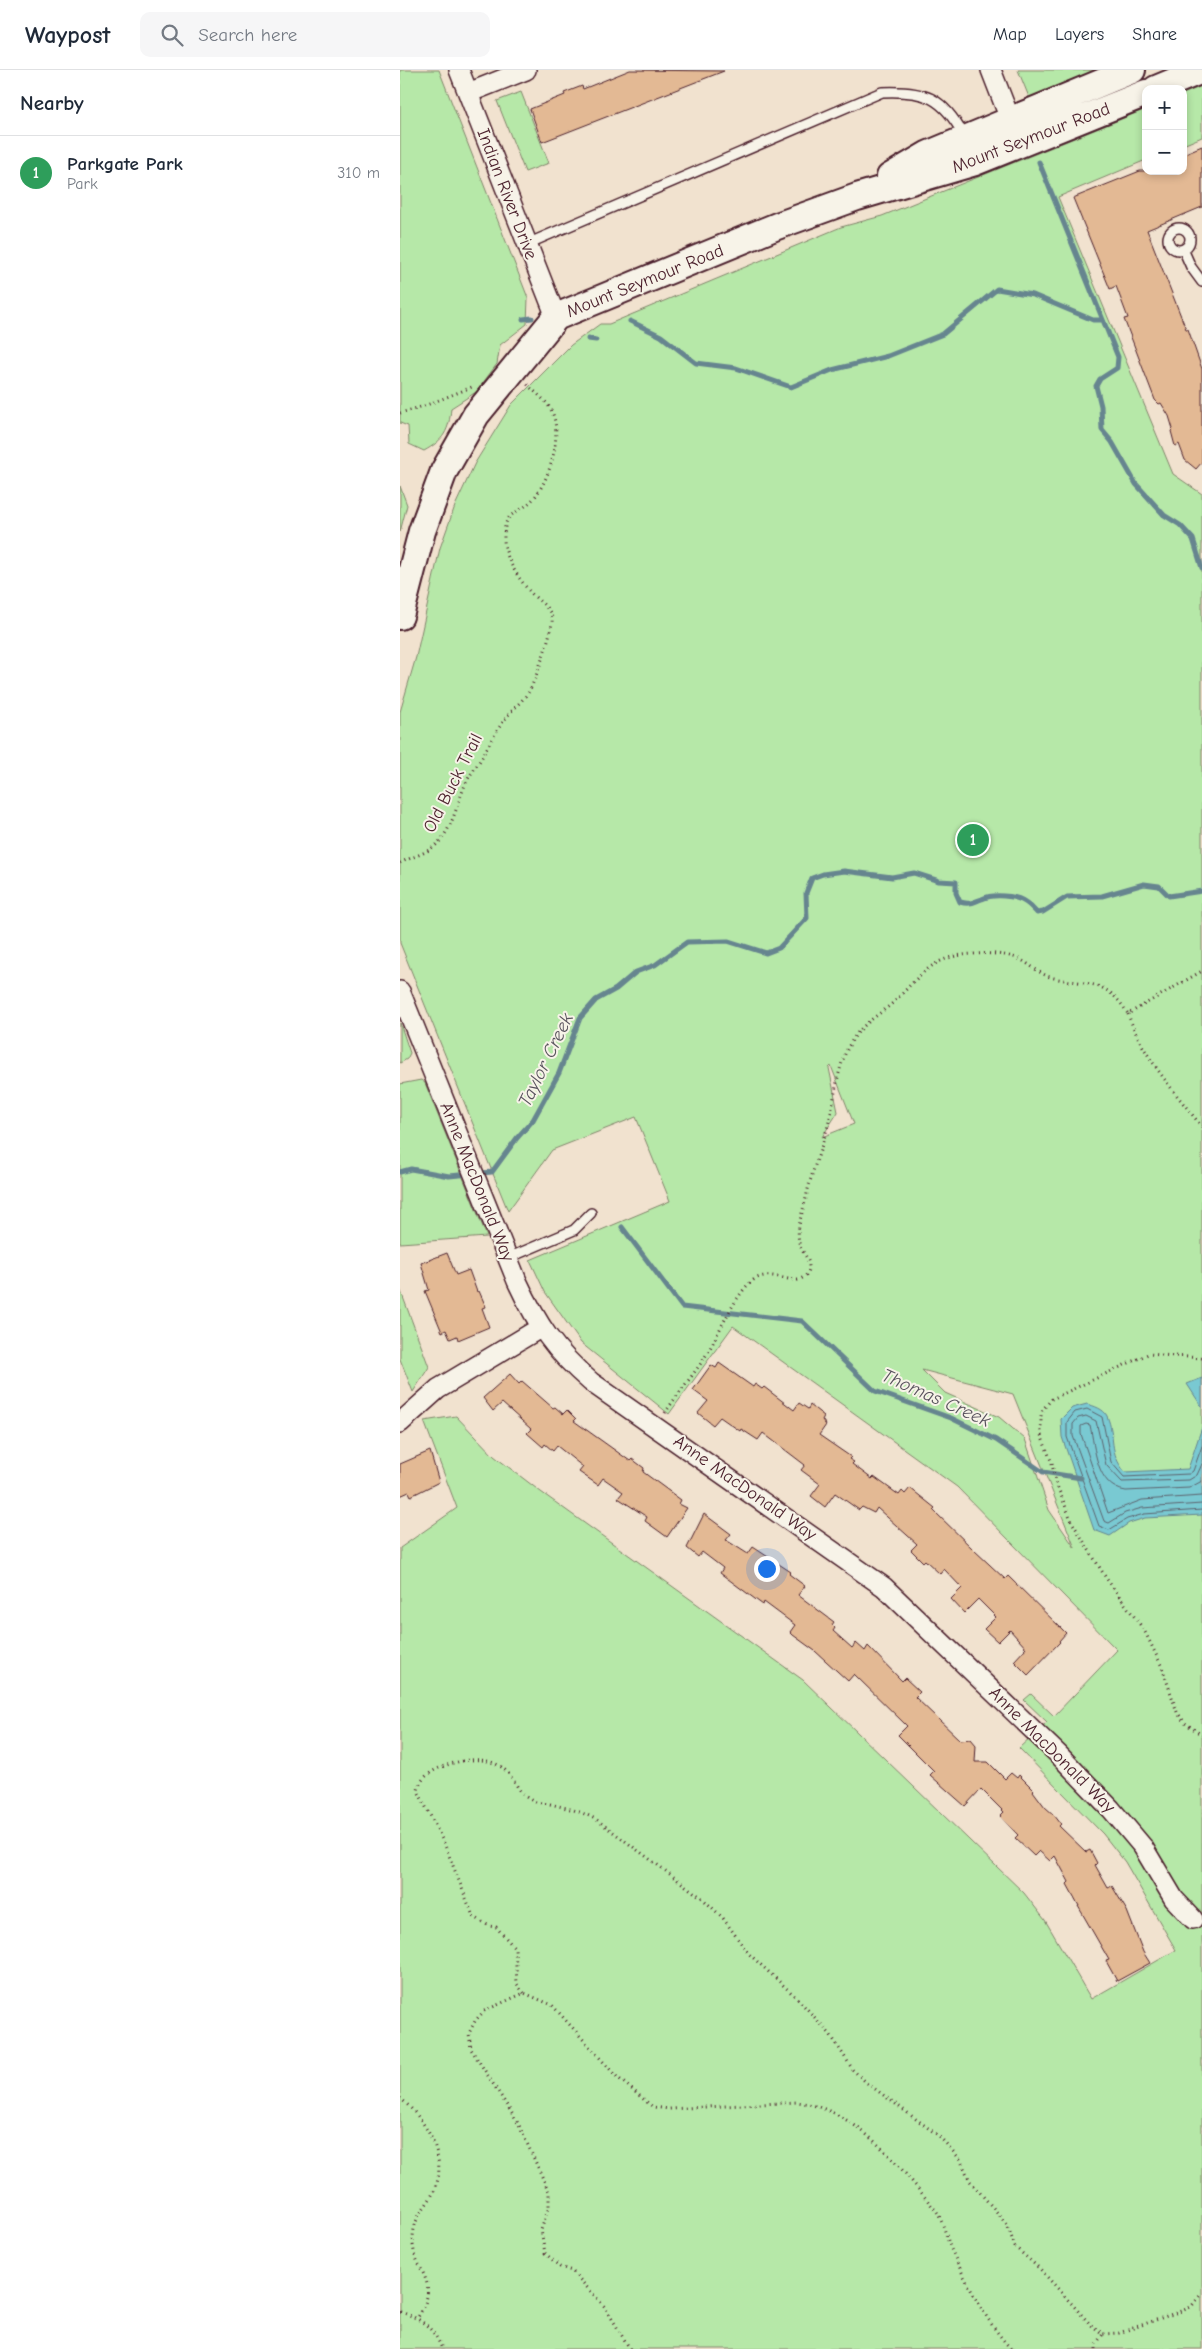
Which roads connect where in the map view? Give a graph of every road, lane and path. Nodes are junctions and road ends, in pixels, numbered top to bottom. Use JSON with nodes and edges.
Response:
{"nodes":[{"id":1,"x":459,"y":70,"type":"edge"},
{"id":2,"x":526,"y":70,"type":"edge"},
{"id":3,"x":991,"y":70,"type":"edge"},
{"id":4,"x":1132,"y":70,"type":"edge"},
{"id":5,"x":1202,"y":70,"type":"edge"},
{"id":6,"x":1166,"y":85,"type":"edge"},
{"id":7,"x":468,"y":93,"type":"junction"},
{"id":8,"x":1142,"y":95,"type":"edge"},
{"id":9,"x":1010,"y":120,"type":"junction"},
{"id":10,"x":965,"y":138,"type":"junction"},
{"id":11,"x":1020,"y":144,"type":"junction"},
{"id":12,"x":857,"y":197,"type":"junction"},
{"id":13,"x":527,"y":244,"type":"junction"},
{"id":14,"x":1183,"y":249,"type":"dead end"},
{"id":15,"x":1202,"y":282,"type":"edge"},
{"id":16,"x":556,"y":317,"type":"junction"},
{"id":17,"x":514,"y":370,"type":"junction"},
{"id":18,"x":478,"y":384,"type":"dead end"},
{"id":19,"x":400,"y":413,"type":"edge"},
{"id":20,"x":400,"y":616,"type":"edge"},
{"id":21,"x":400,"y":863,"type":"edge"},
{"id":22,"x":1202,"y":971,"type":"edge"},
{"id":23,"x":400,"y":991,"type":"edge"},
{"id":24,"x":1128,"y":1014,"type":"junction"},
{"id":25,"x":1202,"y":1127,"type":"edge"},
{"id":26,"x":591,"y":1213,"type":"dead end"},
{"id":27,"x":508,"y":1258,"type":"junction"},
{"id":28,"x":540,"y":1328,"type":"junction"},
{"id":29,"x":1202,"y":1358,"type":"edge"},
{"id":30,"x":400,"y":1424,"type":"edge"},
{"id":31,"x":657,"y":1426,"type":"junction"},
{"id":32,"x":1202,"y":1735,"type":"edge"},
{"id":33,"x":1193,"y":1919,"type":"dead end"},
{"id":34,"x":524,"y":1993,"type":"junction"},
{"id":35,"x":400,"y":2098,"type":"edge"},
{"id":36,"x":1202,"y":2293,"type":"edge"},
{"id":37,"x":400,"y":2312,"type":"edge"},
{"id":38,"x":418,"y":2317,"type":"junction"},
{"id":39,"x":1103,"y":2334,"type":"junction"},
{"id":40,"x":442,"y":2349,"type":"edge"},
{"id":41,"x":630,"y":2349,"type":"edge"},
{"id":42,"x":1011,"y":2349,"type":"edge"},
{"id":43,"x":1096,"y":2349,"type":"edge"}],
"edges":[{"from":1,"to":7,"type":"street","name":"Indian River Drive"},
{"from":2,"to":7,"type":"street"},
{"from":3,"to":9,"type":"street"},
{"from":4,"to":9,"type":"street","name":"Mount Seymour Road"},
{"from":5,"to":6,"type":"street"},
{"from":7,"to":13,"type":"street","name":"Indian River Drive"},
{"from":8,"to":11,"type":"street","name":"Mount Seymour Road"},
{"from":9,"to":10,"type":"street","name":"Mount Seymour Road"},
{"from":9,"to":11,"type":"street"},
{"from":10,"to":12,"type":"street","name":"Mount Seymour Road"},
{"from":10,"to":13,"type":"lane"},
{"from":11,"to":12,"type":"street","name":"Mount Seymour Road"},
{"from":12,"to":16,"type":"street","name":"Mount Seymour Road"},
{"from":13,"to":16,"type":"street","name":"Indian River Drive"},
{"from":14,"to":15,"type":"lane"},
{"from":16,"to":17,"type":"street","name":"Mount Seymour Road"},
{"from":17,"to":20,"type":"street","name":"Mount Seymour Road"},
{"from":17,"to":21,"type":"path","name":"Old Buck Trail"},
{"from":18,"to":19,"type":"path"},
{"from":22,"to":24,"type":"path"},
{"from":23,"to":27,"type":"street","name":"Anne MacDonald Way"},
{"from":24,"to":25,"type":"path"},
{"from":24,"to":31,"type":"path"},
{"from":26,"to":27,"type":"lane"},
{"from":27,"to":28,"type":"street","name":"Anne MacDonald Way"},
{"from":28,"to":30,"type":"street"},
{"from":28,"to":31,"type":"street","name":"Anne MacDonald Way"},
{"from":29,"to":32,"type":"path"},
{"from":31,"to":33,"type":"street","name":"Anne MacDonald Way"},
{"from":34,"to":39,"type":"path"},
{"from":34,"to":41,"type":"path"},
{"from":34,"to":42,"type":"path"},
{"from":35,"to":38,"type":"path"},
{"from":36,"to":39,"type":"path"},
{"from":37,"to":38,"type":"path"},
{"from":38,"to":40,"type":"path"},
{"from":39,"to":43,"type":"path"}]}
